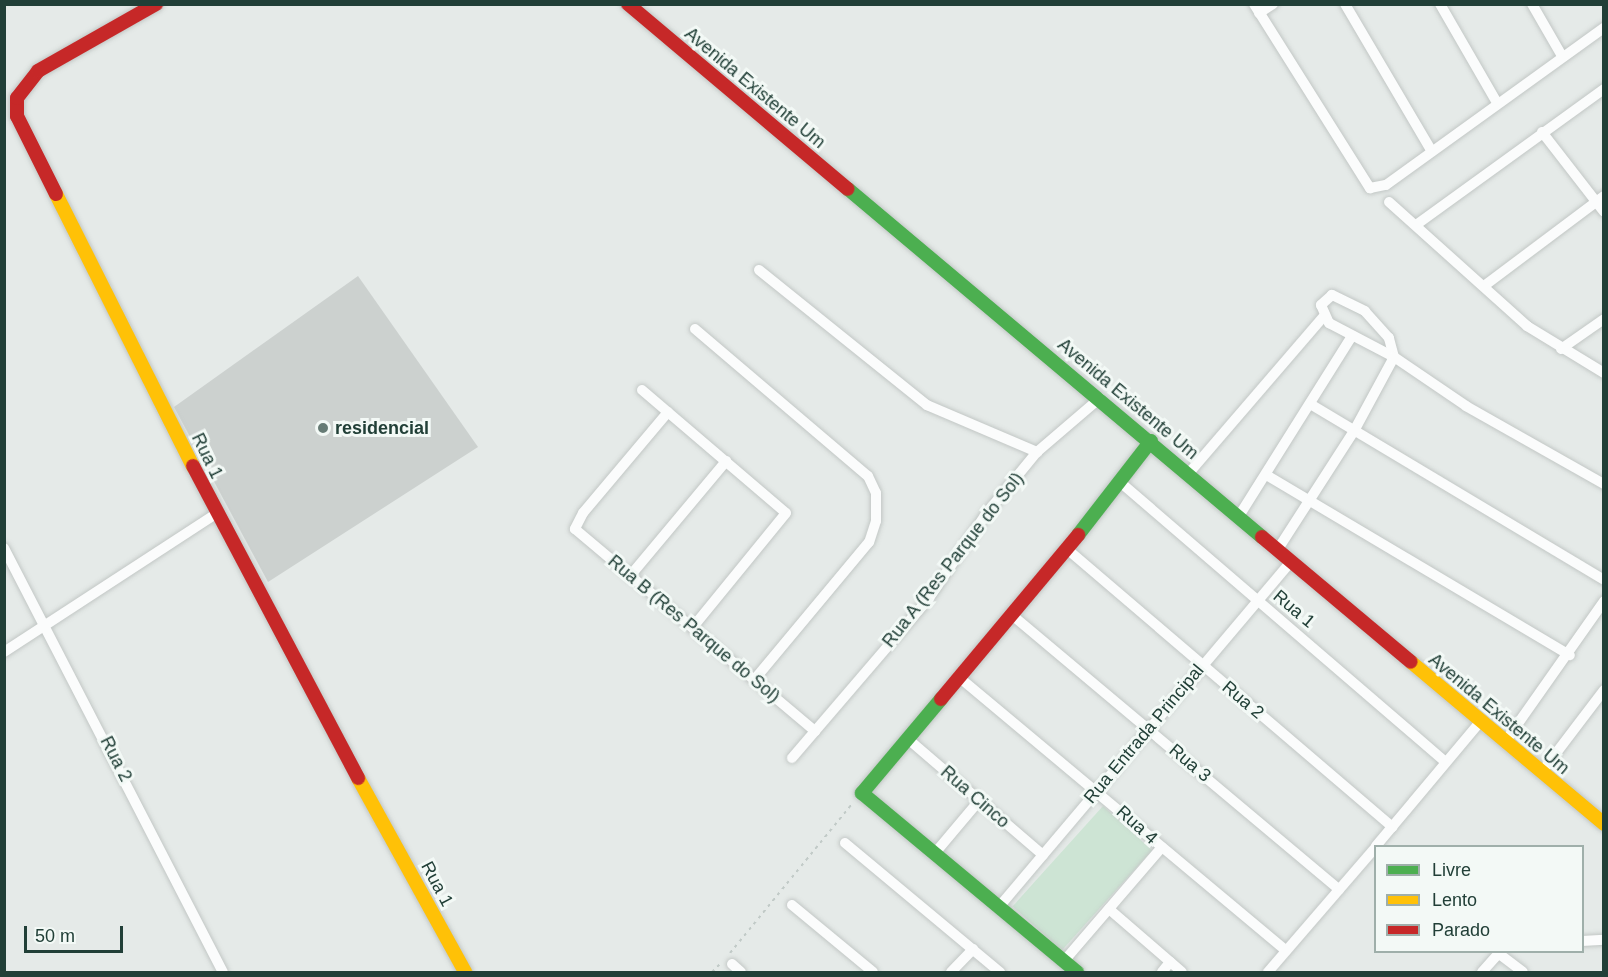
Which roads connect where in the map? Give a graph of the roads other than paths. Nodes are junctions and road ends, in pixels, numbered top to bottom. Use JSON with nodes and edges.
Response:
{"nodes":[{"id":1,"x":156,"y":4,"type":"edge"},
{"id":2,"x":628,"y":4,"type":"edge"},
{"id":3,"x":1273,"y":4,"type":"edge"},
{"id":4,"x":1346,"y":4,"type":"edge"},
{"id":5,"x":1440,"y":4,"type":"edge"},
{"id":6,"x":1532,"y":4,"type":"edge"},
{"id":7,"x":1257,"y":9,"type":"edge"},
{"id":8,"x":1604,"y":28,"type":"edge"},
{"id":9,"x":1562,"y":56,"type":"junction"},
{"id":10,"x":1604,"y":89,"type":"edge"},
{"id":11,"x":1496,"y":101,"type":"junction"},
{"id":12,"x":1542,"y":132,"type":"junction"},
{"id":13,"x":1431,"y":150,"type":"junction"},
{"id":14,"x":1600,"y":199,"type":"edge"},
{"id":15,"x":1389,"y":202,"type":"dead end"},
{"id":16,"x":1604,"y":212,"type":"edge"},
{"id":17,"x":1416,"y":225,"type":"junction"},
{"id":18,"x":759,"y":270,"type":"dead end"},
{"id":19,"x":1484,"y":286,"type":"junction"},
{"id":20,"x":1323,"y":317,"type":"junction"},
{"id":21,"x":1604,"y":319,"type":"edge"},
{"id":22,"x":695,"y":329,"type":"dead end"},
{"id":23,"x":1352,"y":336,"type":"junction"},
{"id":24,"x":1561,"y":349,"type":"junction"},
{"id":25,"x":1394,"y":357,"type":"junction"},
{"id":26,"x":1604,"y":373,"type":"edge"},
{"id":27,"x":642,"y":390,"type":"dead end"},
{"id":28,"x":1100,"y":398,"type":"junction"},
{"id":29,"x":1312,"y":405,"type":"junction"},
{"id":30,"x":668,"y":412,"type":"junction"},
{"id":31,"x":1354,"y":430,"type":"junction"},
{"id":32,"x":1151,"y":441,"type":"junction"},
{"id":33,"x":1037,"y":452,"type":"junction"},
{"id":34,"x":726,"y":461,"type":"junction"},
{"id":35,"x":1189,"y":472,"type":"junction"},
{"id":36,"x":1268,"y":476,"type":"junction"},
{"id":37,"x":1120,"y":482,"type":"junction"},
{"id":38,"x":1604,"y":484,"type":"edge"},
{"id":39,"x":1310,"y":501,"type":"junction"},
{"id":40,"x":216,"y":514,"type":"junction"},
{"id":41,"x":1239,"y":516,"type":"junction"},
{"id":42,"x":4,"y":548,"type":"edge"},
{"id":43,"x":1067,"y":549,"type":"junction"},
{"id":44,"x":1278,"y":549,"type":"junction"},
{"id":45,"x":1291,"y":561,"type":"junction"},
{"id":46,"x":630,"y":576,"type":"junction"},
{"id":47,"x":1604,"y":580,"type":"edge"},
{"id":48,"x":1604,"y":601,"type":"edge"},
{"id":49,"x":1257,"y":602,"type":"junction"},
{"id":50,"x":1012,"y":615,"type":"junction"},
{"id":51,"x":693,"y":627,"type":"junction"},
{"id":52,"x":45,"y":628,"type":"junction"},
{"id":53,"x":4,"y":652,"type":"edge"},
{"id":54,"x":1570,"y":655,"type":"junction"},
{"id":55,"x":1203,"y":665,"type":"junction"},
{"id":56,"x":960,"y":678,"type":"junction"},
{"id":57,"x":755,"y":679,"type":"junction"},
{"id":58,"x":1604,"y":690,"type":"edge"},
{"id":59,"x":1480,"y":722,"type":"junction"},
{"id":60,"x":1148,"y":728,"type":"junction"},
{"id":61,"x":815,"y":730,"type":"junction"},
{"id":62,"x":908,"y":739,"type":"junction"},
{"id":63,"x":1504,"y":742,"type":"junction"},
{"id":64,"x":792,"y":758,"type":"dead end"},
{"id":65,"x":1445,"y":762,"type":"junction"},
{"id":66,"x":1541,"y":773,"type":"junction"},
{"id":67,"x":1097,"y":789,"type":"junction"},
{"id":68,"x":978,"y":802,"type":"junction"},
{"id":69,"x":1604,"y":824,"type":"edge"},
{"id":70,"x":1393,"y":827,"type":"junction"},
{"id":71,"x":845,"y":843,"type":"dead end"},
{"id":72,"x":1378,"y":845,"type":"edge"},
{"id":73,"x":1162,"y":848,"type":"junction"},
{"id":74,"x":1374,"y":849,"type":"edge"},
{"id":75,"x":935,"y":853,"type":"junction"},
{"id":76,"x":1043,"y":855,"type":"junction"},
{"id":77,"x":1339,"y":889,"type":"junction"},
{"id":78,"x":792,"y":905,"type":"dead end"},
{"id":79,"x":999,"y":907,"type":"junction"},
{"id":80,"x":1109,"y":909,"type":"junction"},
{"id":81,"x":1604,"y":940,"type":"edge"},
{"id":82,"x":1584,"y":941,"type":"edge"},
{"id":83,"x":973,"y":949,"type":"junction"},
{"id":84,"x":1286,"y":951,"type":"junction"},
{"id":85,"x":1498,"y":953,"type":"edge"},
{"id":86,"x":1500,"y":953,"type":"edge"},
{"id":87,"x":1064,"y":961,"type":"junction"},
{"id":88,"x":1170,"y":962,"type":"junction"},
{"id":89,"x":732,"y":964,"type":"dead end"},
{"id":90,"x":223,"y":972,"type":"edge"},
{"id":91,"x":465,"y":972,"type":"edge"},
{"id":92,"x":741,"y":972,"type":"edge"},
{"id":93,"x":873,"y":972,"type":"edge"},
{"id":94,"x":951,"y":972,"type":"edge"},
{"id":95,"x":1000,"y":972,"type":"edge"},
{"id":96,"x":1077,"y":972,"type":"edge"},
{"id":97,"x":1162,"y":972,"type":"edge"},
{"id":98,"x":1182,"y":972,"type":"edge"},
{"id":99,"x":1268,"y":972,"type":"edge"},
{"id":100,"x":1482,"y":972,"type":"edge"},
{"id":101,"x":1523,"y":972,"type":"edge"}],
"edges":[{"from":1,"to":40,"type":"street","name":"Rua 1"},
{"from":2,"to":28,"type":"street","name":"Avenida Existente Um"},
{"from":3,"to":7,"type":"street"},
{"from":4,"to":13,"type":"street"},
{"from":5,"to":11,"type":"street"},
{"from":6,"to":9,"type":"street"},
{"from":7,"to":13,"type":"street"},
{"from":8,"to":9,"type":"street"},
{"from":9,"to":11,"type":"street"},
{"from":10,"to":12,"type":"street"},
{"from":11,"to":13,"type":"street"},
{"from":12,"to":14,"type":"street"},
{"from":12,"to":17,"type":"street"},
{"from":14,"to":16,"type":"street"},
{"from":14,"to":19,"type":"street"},
{"from":15,"to":17,"type":"street"},
{"from":17,"to":19,"type":"street"},
{"from":18,"to":33,"type":"street"},
{"from":19,"to":24,"type":"street"},
{"from":20,"to":23,"type":"street"},
{"from":20,"to":25,"type":"street"},
{"from":20,"to":35,"type":"street"},
{"from":21,"to":24,"type":"street"},
{"from":22,"to":57,"type":"street"},
{"from":23,"to":25,"type":"street"},
{"from":23,"to":29,"type":"street"},
{"from":24,"to":26,"type":"street"},
{"from":25,"to":31,"type":"street"},
{"from":25,"to":38,"type":"street"},
{"from":27,"to":30,"type":"street"},
{"from":28,"to":32,"type":"street","name":"Avenida Existente Um"},
{"from":28,"to":33,"type":"street","name":"Rua A (Res Parque do Sol)"},
{"from":29,"to":31,"type":"street"},
{"from":29,"to":36,"type":"street"},
{"from":30,"to":34,"type":"street"},
{"from":30,"to":46,"type":"street","name":"Rua B (Res Parque do Sol)"},
{"from":31,"to":39,"type":"street"},
{"from":31,"to":47,"type":"street"},
{"from":32,"to":35,"type":"street","name":"Avenida Existente Um"},
{"from":32,"to":37,"type":"street"},
{"from":33,"to":61,"type":"street","name":"Rua A (Res Parque do Sol)"},
{"from":34,"to":46,"type":"street"},
{"from":34,"to":51,"type":"street"},
{"from":35,"to":41,"type":"street","name":"Avenida Existente Um"},
{"from":36,"to":39,"type":"street"},
{"from":36,"to":41,"type":"street"},
{"from":37,"to":43,"type":"street"},
{"from":37,"to":49,"type":"street","name":"Rua 1"},
{"from":39,"to":44,"type":"street"},
{"from":39,"to":54,"type":"street"},
{"from":40,"to":52,"type":"street"},
{"from":40,"to":91,"type":"street","name":"Rua 1"},
{"from":41,"to":44,"type":"street","name":"Avenida Existente Um"},
{"from":42,"to":52,"type":"street","name":"Rua 2"},
{"from":43,"to":50,"type":"street"},
{"from":43,"to":55,"type":"street","name":"Rua 2"},
{"from":44,"to":45,"type":"street","name":"Avenida Existente Um"},
{"from":45,"to":49,"type":"street","name":"Rua Entrada Principal"},
{"from":45,"to":59,"type":"street","name":"Avenida Existente Um"},
{"from":46,"to":51,"type":"street","name":"Rua B (Res Parque do Sol)"},
{"from":48,"to":54,"type":"street"},
{"from":49,"to":55,"type":"street","name":"Rua Entrada Principal"},
{"from":49,"to":65,"type":"street","name":"Rua 1"},
{"from":50,"to":56,"type":"street"},
{"from":50,"to":60,"type":"street","name":"Rua 3"},
{"from":51,"to":57,"type":"street","name":"Rua B (Res Parque do Sol)"},
{"from":52,"to":53,"type":"street"},
{"from":52,"to":90,"type":"street","name":"Rua 2"},
{"from":54,"to":63,"type":"street"},
{"from":55,"to":60,"type":"street","name":"Rua Entrada Principal"},
{"from":55,"to":70,"type":"street","name":"Rua 2"},
{"from":56,"to":62,"type":"street"},
{"from":56,"to":67,"type":"street","name":"Rua 4"},
{"from":57,"to":61,"type":"street","name":"Rua B (Res Parque do Sol)"},
{"from":58,"to":66,"type":"street"},
{"from":59,"to":63,"type":"street","name":"Avenida Existente Um"},
{"from":59,"to":65,"type":"street"},
{"from":60,"to":67,"type":"street","name":"Rua Entrada Principal"},
{"from":60,"to":77,"type":"street","name":"Rua 3"},
{"from":61,"to":64,"type":"street","name":"Rua A (Res Parque do Sol)"},
{"from":62,"to":68,"type":"street","name":"Rua Cinco"},
{"from":62,"to":75,"type":"street"},
{"from":63,"to":66,"type":"street","name":"Avenida Existente Um"},
{"from":65,"to":70,"type":"street"},
{"from":66,"to":69,"type":"street","name":"Avenida Existente Um"},
{"from":67,"to":73,"type":"street","name":"Rua 4"},
{"from":67,"to":76,"type":"street","name":"Rua Entrada Principal"},
{"from":68,"to":75,"type":"street"},
{"from":68,"to":76,"type":"street","name":"Rua Cinco"},
{"from":70,"to":72,"type":"street"},
{"from":71,"to":83,"type":"street"},
{"from":73,"to":80,"type":"street"},
{"from":73,"to":84,"type":"street","name":"Rua 4"},
{"from":74,"to":77,"type":"street"},
{"from":75,"to":79,"type":"street"},
{"from":76,"to":79,"type":"street","name":"Rua Entrada Principal"},
{"from":77,"to":84,"type":"street"},
{"from":78,"to":93,"type":"street"},
{"from":79,"to":87,"type":"street"},
{"from":80,"to":87,"type":"street"},
{"from":80,"to":88,"type":"street"},
{"from":81,"to":82,"type":"street"},
{"from":83,"to":94,"type":"street"},
{"from":83,"to":95,"type":"street"},
{"from":84,"to":99,"type":"street"},
{"from":85,"to":100,"type":"street"},
{"from":86,"to":101,"type":"street"},
{"from":87,"to":96,"type":"street"},
{"from":88,"to":97,"type":"street"},
{"from":88,"to":98,"type":"street"},
{"from":89,"to":92,"type":"street"}]}
